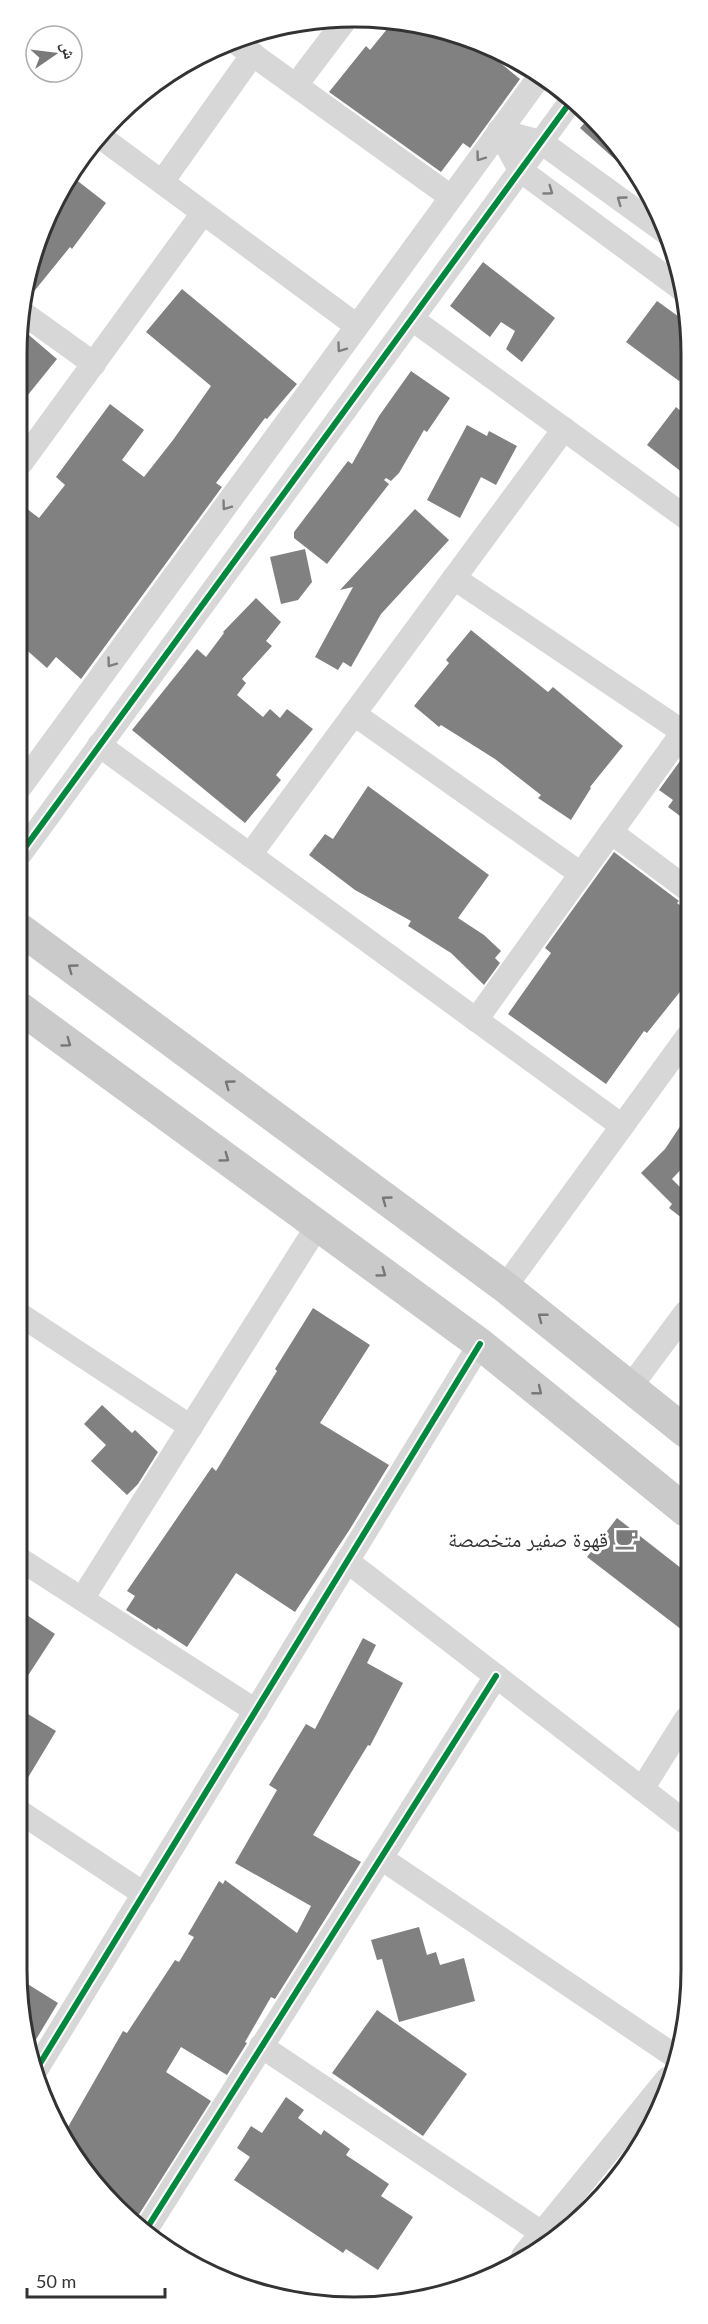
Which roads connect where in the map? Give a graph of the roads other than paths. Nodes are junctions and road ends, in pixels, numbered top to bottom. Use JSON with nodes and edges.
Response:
{"nodes":[{"id":1,"x":339,"y":28,"type":"edge"},
{"id":2,"x":246,"y":49,"type":"edge"},
{"id":3,"x":536,"y":82,"type":"edge"},
{"id":4,"x":296,"y":85,"type":"junction"},
{"id":5,"x":567,"y":106,"type":"edge"},
{"id":6,"x":499,"y":131,"type":"junction"},
{"id":7,"x":106,"y":141,"type":"edge"},
{"id":8,"x":541,"y":142,"type":"junction"},
{"id":9,"x":520,"y":170,"type":"junction"},
{"id":10,"x":162,"y":182,"type":"junction"},
{"id":11,"x":451,"y":197,"type":"junction"},
{"id":12,"x":203,"y":213,"type":"junction"},
{"id":13,"x":654,"y":224,"type":"edge"},
{"id":14,"x":673,"y":283,"type":"edge"},
{"id":15,"x":29,"y":318,"type":"edge"},
{"id":16,"x":412,"y":319,"type":"junction"},
{"id":17,"x":357,"y":326,"type":"junction"},
{"id":18,"x":94,"y":364,"type":"junction"},
{"id":19,"x":564,"y":429,"type":"junction"},
{"id":20,"x":27,"y":455,"type":"edge"},
{"id":21,"x":681,"y":514,"type":"edge"},
{"id":22,"x":454,"y":578,"type":"junction"},
{"id":23,"x":354,"y":714,"type":"junction"},
{"id":24,"x":681,"y":726,"type":"edge"},
{"id":25,"x":681,"y":735,"type":"edge"},
{"id":26,"x":99,"y":745,"type":"junction"},
{"id":27,"x":27,"y":778,"type":"edge"},
{"id":28,"x":611,"y":832,"type":"junction"},
{"id":29,"x":27,"y":845,"type":"edge"},
{"id":30,"x":250,"y":855,"type":"junction"},
{"id":31,"x":581,"y":874,"type":"junction"},
{"id":32,"x":681,"y":884,"type":"edge"},
{"id":33,"x":27,"y":934,"type":"edge"},
{"id":34,"x":27,"y":1013,"type":"edge"},
{"id":35,"x":476,"y":1020,"type":"junction"},
{"id":36,"x":681,"y":1045,"type":"edge"},
{"id":37,"x":622,"y":1126,"type":"junction"},
{"id":38,"x":318,"y":1225,"type":"junction"},
{"id":39,"x":505,"y":1287,"type":"junction"},
{"id":40,"x":27,"y":1319,"type":"edge"},
{"id":41,"x":681,"y":1320,"type":"edge"},
{"id":42,"x":480,"y":1344,"type":"junction"},
{"id":43,"x":631,"y":1386,"type":"junction"},
{"id":44,"x":191,"y":1426,"type":"junction"},
{"id":45,"x":681,"y":1428,"type":"edge"},
{"id":46,"x":681,"y":1507,"type":"edge"},
{"id":47,"x":347,"y":1562,"type":"junction"},
{"id":48,"x":27,"y":1564,"type":"edge"},
{"id":49,"x":82,"y":1599,"type":"junction"},
{"id":50,"x":496,"y":1676,"type":"junction"},
{"id":51,"x":256,"y":1711,"type":"junction"},
{"id":52,"x":681,"y":1727,"type":"edge"},
{"id":53,"x":642,"y":1789,"type":"junction"},
{"id":54,"x":27,"y":1817,"type":"edge"},
{"id":55,"x":681,"y":1819,"type":"edge"},
{"id":56,"x":381,"y":1858,"type":"junction"},
{"id":57,"x":144,"y":1894,"type":"junction"},
{"id":58,"x":261,"y":2046,"type":"junction"},
{"id":59,"x":670,"y":2053,"type":"edge"},
{"id":60,"x":40,"y":2063,"type":"edge"},
{"id":61,"x":658,"y":2090,"type":"edge"},
{"id":62,"x":149,"y":2225,"type":"edge"},
{"id":63,"x":542,"y":2233,"type":"junction"},
{"id":64,"x":533,"y":2244,"type":"edge"}],
"edges":[{"from":1,"to":4,"type":"street"},
{"from":2,"to":4,"type":"street"},
{"from":2,"to":10,"type":"street"},
{"from":3,"to":6,"type":"street"},
{"from":4,"to":11,"type":"street"},
{"from":5,"to":8,"type":"street"},
{"from":6,"to":8,"type":"street"},
{"from":6,"to":9,"type":"street"},
{"from":6,"to":11,"type":"street","one_way":true},
{"from":7,"to":10,"type":"street"},
{"from":8,"to":9,"type":"street"},
{"from":13,"to":8,"type":"street","one_way":true},
{"from":9,"to":14,"type":"street","one_way":true},
{"from":9,"to":16,"type":"street"},
{"from":10,"to":12,"type":"street"},
{"from":11,"to":17,"type":"street"},
{"from":12,"to":17,"type":"street"},
{"from":12,"to":18,"type":"street"},
{"from":15,"to":18,"type":"street"},
{"from":16,"to":19,"type":"street"},
{"from":16,"to":26,"type":"street"},
{"from":17,"to":27,"type":"street","one_way":true},
{"from":18,"to":20,"type":"street"},
{"from":19,"to":21,"type":"street"},
{"from":19,"to":22,"type":"street"},
{"from":22,"to":23,"type":"street"},
{"from":22,"to":24,"type":"street"},
{"from":23,"to":30,"type":"street"},
{"from":23,"to":31,"type":"street"},
{"from":25,"to":28,"type":"street"},
{"from":26,"to":29,"type":"street"},
{"from":26,"to":30,"type":"street"},
{"from":28,"to":31,"type":"street"},
{"from":28,"to":32,"type":"street"},
{"from":30,"to":35,"type":"street"},
{"from":31,"to":35,"type":"street"},
{"from":39,"to":33,"type":"main road","one_way":true},
{"from":34,"to":38,"type":"main road","one_way":true},
{"from":35,"to":37,"type":"street"},
{"from":36,"to":37,"type":"street"},
{"from":37,"to":39,"type":"street"},
{"from":38,"to":42,"type":"main road","one_way":true},
{"from":38,"to":44,"type":"street"},
{"from":43,"to":39,"type":"main road","one_way":true},
{"from":40,"to":44,"type":"street"},
{"from":41,"to":43,"type":"street"},
{"from":42,"to":46,"type":"main road","one_way":true},
{"from":42,"to":47,"type":"street"},
{"from":43,"to":45,"type":"main road"},
{"from":44,"to":49,"type":"street"},
{"from":47,"to":50,"type":"street"},
{"from":47,"to":51,"type":"street"},
{"from":48,"to":49,"type":"street"},
{"from":49,"to":51,"type":"street"},
{"from":50,"to":53,"type":"street"},
{"from":50,"to":56,"type":"street"},
{"from":51,"to":57,"type":"street"},
{"from":52,"to":53,"type":"street"},
{"from":53,"to":55,"type":"street"},
{"from":54,"to":57,"type":"street"},
{"from":56,"to":58,"type":"street"},
{"from":56,"to":59,"type":"street"},
{"from":57,"to":60,"type":"street"},
{"from":58,"to":62,"type":"street"},
{"from":58,"to":63,"type":"street"},
{"from":61,"to":63,"type":"street"},
{"from":63,"to":64,"type":"street"}]}
